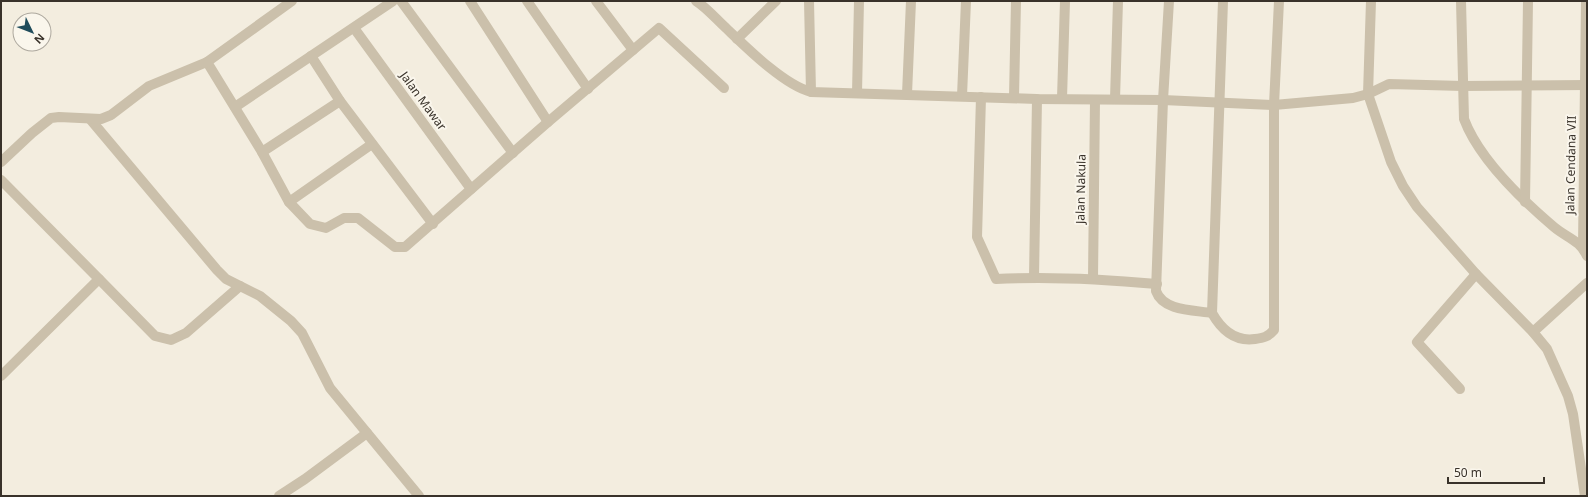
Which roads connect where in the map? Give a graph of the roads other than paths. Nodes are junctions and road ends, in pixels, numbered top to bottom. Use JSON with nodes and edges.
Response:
{"nodes":[{"id":1,"x":292,"y":1,"type":"edge"},
{"id":2,"x":393,"y":1,"type":"edge"},
{"id":3,"x":401,"y":1,"type":"edge"},
{"id":4,"x":470,"y":1,"type":"edge"},
{"id":5,"x":527,"y":1,"type":"edge"},
{"id":6,"x":596,"y":1,"type":"edge"},
{"id":7,"x":776,"y":1,"type":"edge"},
{"id":8,"x":809,"y":1,"type":"edge"},
{"id":9,"x":859,"y":1,"type":"edge"},
{"id":10,"x":911,"y":1,"type":"edge"},
{"id":11,"x":966,"y":1,"type":"edge"},
{"id":12,"x":1016,"y":1,"type":"edge"},
{"id":13,"x":1065,"y":1,"type":"edge"},
{"id":14,"x":1118,"y":1,"type":"edge"},
{"id":15,"x":1169,"y":1,"type":"edge"},
{"id":16,"x":1223,"y":1,"type":"edge"},
{"id":17,"x":1279,"y":1,"type":"edge"},
{"id":18,"x":1371,"y":1,"type":"edge"},
{"id":19,"x":1461,"y":1,"type":"edge"},
{"id":20,"x":1528,"y":1,"type":"edge"},
{"id":21,"x":1586,"y":1,"type":"edge"},
{"id":22,"x":701,"y":2,"type":"edge"},
{"id":23,"x":354,"y":28,"type":"junction"},
{"id":24,"x":737,"y":39,"type":"junction"},
{"id":25,"x":633,"y":50,"type":"junction"},
{"id":26,"x":312,"y":56,"type":"junction"},
{"id":27,"x":207,"y":62,"type":"junction"},
{"id":28,"x":1587,"y":84,"type":"edge"},
{"id":29,"x":1463,"y":86,"type":"junction"},
{"id":30,"x":1526,"y":86,"type":"junction"},
{"id":31,"x":724,"y":88,"type":"dead end"},
{"id":32,"x":588,"y":89,"type":"junction"},
{"id":33,"x":811,"y":92,"type":"junction"},
{"id":34,"x":857,"y":93,"type":"junction"},
{"id":35,"x":907,"y":94,"type":"junction"},
{"id":36,"x":1368,"y":94,"type":"junction"},
{"id":37,"x":962,"y":96,"type":"junction"},
{"id":38,"x":981,"y":97,"type":"junction"},
{"id":39,"x":1014,"y":98,"type":"junction"},
{"id":40,"x":1062,"y":98,"type":"junction"},
{"id":41,"x":1037,"y":99,"type":"junction"},
{"id":42,"x":1115,"y":99,"type":"junction"},
{"id":43,"x":1095,"y":100,"type":"junction"},
{"id":44,"x":1163,"y":100,"type":"junction"},
{"id":45,"x":340,"y":101,"type":"junction"},
{"id":46,"x":1220,"y":103,"type":"junction"},
{"id":47,"x":1274,"y":105,"type":"junction"},
{"id":48,"x":235,"y":107,"type":"junction"},
{"id":49,"x":90,"y":119,"type":"junction"},
{"id":50,"x":548,"y":122,"type":"junction"},
{"id":51,"x":372,"y":144,"type":"junction"},
{"id":52,"x":262,"y":152,"type":"junction"},
{"id":53,"x":513,"y":153,"type":"junction"},
{"id":54,"x":1,"y":162,"type":"edge"},
{"id":55,"x":1,"y":180,"type":"edge"},
{"id":56,"x":472,"y":189,"type":"junction"},
{"id":57,"x":289,"y":202,"type":"junction"},
{"id":58,"x":1525,"y":202,"type":"junction"},
{"id":59,"x":433,"y":224,"type":"junction"},
{"id":60,"x":1582,"y":246,"type":"junction"},
{"id":61,"x":1587,"y":256,"type":"edge"},
{"id":62,"x":1476,"y":274,"type":"junction"},
{"id":63,"x":1034,"y":277,"type":"junction"},
{"id":64,"x":1093,"y":278,"type":"junction"},
{"id":65,"x":99,"y":279,"type":"junction"},
{"id":66,"x":1587,"y":283,"type":"edge"},
{"id":67,"x":1157,"y":284,"type":"junction"},
{"id":68,"x":240,"y":286,"type":"junction"},
{"id":69,"x":1212,"y":313,"type":"junction"},
{"id":70,"x":1533,"y":332,"type":"junction"},
{"id":71,"x":1,"y":376,"type":"edge"},
{"id":72,"x":1460,"y":389,"type":"dead end"},
{"id":73,"x":367,"y":433,"type":"junction"},
{"id":74,"x":279,"y":496,"type":"edge"},
{"id":75,"x":419,"y":496,"type":"edge"},
{"id":76,"x":1585,"y":496,"type":"edge"}],
"edges":[{"from":1,"to":27,"type":"street"},
{"from":2,"to":23,"type":"street"},
{"from":3,"to":53,"type":"street"},
{"from":4,"to":50,"type":"street"},
{"from":5,"to":32,"type":"street"},
{"from":6,"to":25,"type":"street"},
{"from":7,"to":24,"type":"street"},
{"from":8,"to":33,"type":"street"},
{"from":9,"to":34,"type":"street"},
{"from":10,"to":35,"type":"street"},
{"from":11,"to":37,"type":"street"},
{"from":12,"to":39,"type":"street"},
{"from":13,"to":40,"type":"street"},
{"from":14,"to":42,"type":"street"},
{"from":15,"to":44,"type":"street"},
{"from":16,"to":46,"type":"street"},
{"from":17,"to":47,"type":"street"},
{"from":18,"to":36,"type":"street"},
{"from":19,"to":29,"type":"street"},
{"from":20,"to":30,"type":"street"},
{"from":21,"to":28,"type":"street","name":"Jalan Cendana VII"},
{"from":22,"to":24,"type":"street"},
{"from":23,"to":26,"type":"street"},
{"from":23,"to":56,"type":"street","name":"Jalan Mawar"},
{"from":24,"to":33,"type":"street"},
{"from":25,"to":31,"type":"street"},
{"from":25,"to":32,"type":"street"},
{"from":26,"to":45,"type":"street"},
{"from":26,"to":48,"type":"street"},
{"from":27,"to":48,"type":"street"},
{"from":27,"to":49,"type":"street"},
{"from":28,"to":30,"type":"street"},
{"from":28,"to":60,"type":"street","name":"Jalan Cendana VII"},
{"from":29,"to":30,"type":"street"},
{"from":29,"to":36,"type":"street"},
{"from":29,"to":58,"type":"street"},
{"from":30,"to":58,"type":"street"},
{"from":32,"to":50,"type":"street"},
{"from":33,"to":34,"type":"street"},
{"from":34,"to":35,"type":"street"},
{"from":35,"to":37,"type":"street"},
{"from":36,"to":47,"type":"street"},
{"from":36,"to":62,"type":"street"},
{"from":37,"to":38,"type":"street"},
{"from":38,"to":39,"type":"street"},
{"from":38,"to":63,"type":"street"},
{"from":39,"to":41,"type":"street"},
{"from":40,"to":41,"type":"street"},
{"from":40,"to":43,"type":"street"},
{"from":41,"to":63,"type":"street"},
{"from":42,"to":43,"type":"street"},
{"from":42,"to":44,"type":"street"},
{"from":43,"to":64,"type":"street","name":"Jalan Nakula"},
{"from":44,"to":46,"type":"street"},
{"from":44,"to":67,"type":"street"},
{"from":45,"to":51,"type":"street"},
{"from":45,"to":52,"type":"street"},
{"from":46,"to":47,"type":"street"},
{"from":46,"to":69,"type":"street"},
{"from":47,"to":69,"type":"street"},
{"from":48,"to":52,"type":"street"},
{"from":49,"to":54,"type":"street"},
{"from":49,"to":68,"type":"street"},
{"from":50,"to":53,"type":"street"},
{"from":51,"to":57,"type":"street"},
{"from":51,"to":59,"type":"street"},
{"from":52,"to":57,"type":"street"},
{"from":53,"to":56,"type":"street"},
{"from":55,"to":65,"type":"street"},
{"from":56,"to":59,"type":"street"},
{"from":57,"to":59,"type":"street"},
{"from":58,"to":60,"type":"street"},
{"from":60,"to":61,"type":"street"},
{"from":62,"to":70,"type":"street"},
{"from":62,"to":72,"type":"street"},
{"from":63,"to":64,"type":"street"},
{"from":64,"to":67,"type":"street"},
{"from":65,"to":68,"type":"street"},
{"from":65,"to":71,"type":"street"},
{"from":66,"to":70,"type":"street"},
{"from":67,"to":69,"type":"street"},
{"from":68,"to":73,"type":"street"},
{"from":70,"to":76,"type":"street"},
{"from":73,"to":74,"type":"street"},
{"from":73,"to":75,"type":"street"}]}
